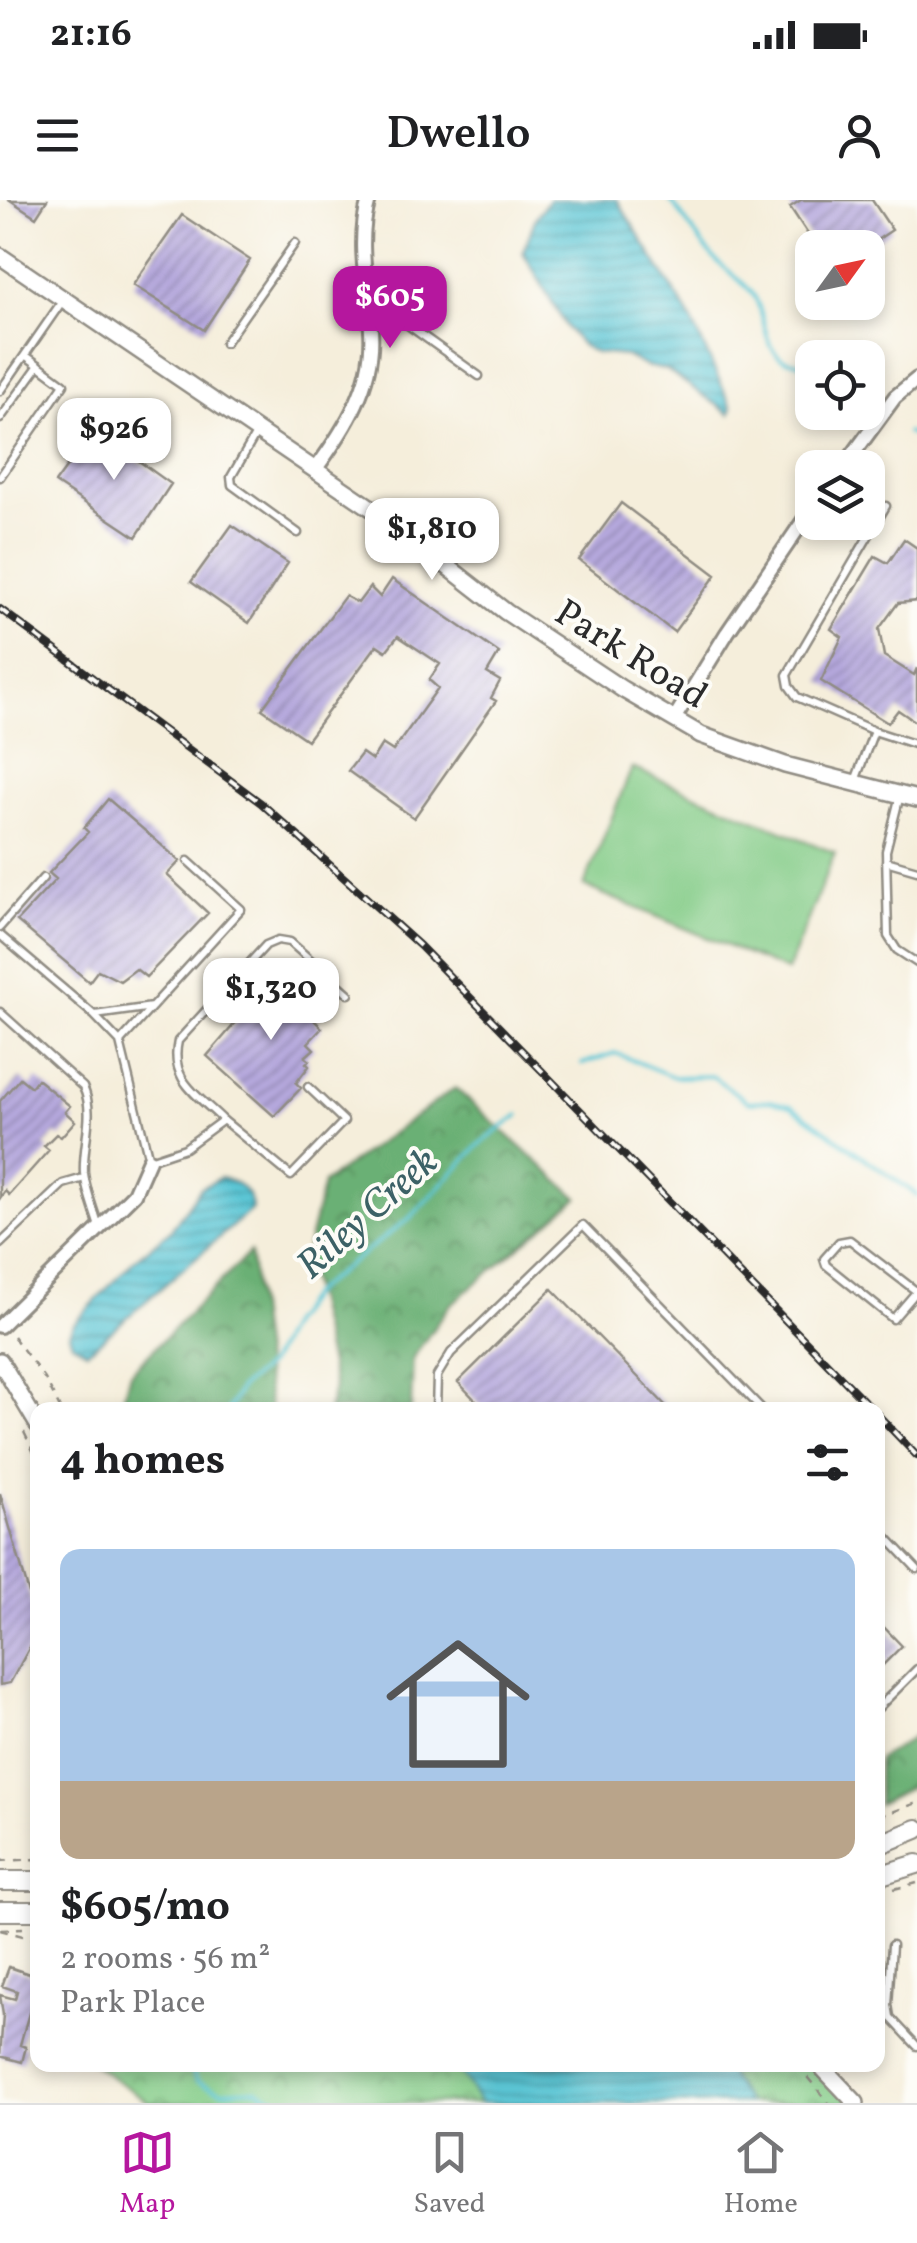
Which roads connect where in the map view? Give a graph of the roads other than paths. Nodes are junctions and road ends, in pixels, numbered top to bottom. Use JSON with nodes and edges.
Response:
{"nodes":[{"id":1,"x":369,"y":200,"type":"edge"},
{"id":2,"x":295,"y":242,"type":"dead end"},
{"id":3,"x":0,"y":256,"type":"edge"},
{"id":4,"x":64,"y":299,"type":"junction"},
{"id":5,"x":368,"y":305,"type":"junction"},
{"id":6,"x":225,"y":344,"type":"dead end"},
{"id":7,"x":25,"y":355,"type":"junction"},
{"id":8,"x":39,"y":365,"type":"junction"},
{"id":9,"x":479,"y":376,"type":"dead end"},
{"id":10,"x":917,"y":380,"type":"edge"},
{"id":11,"x":0,"y":391,"type":"edge"},
{"id":12,"x":0,"y":419,"type":"edge"},
{"id":13,"x":258,"y":431,"type":"junction"},
{"id":14,"x":856,"y":450,"type":"edge"},
{"id":15,"x":315,"y":470,"type":"junction"},
{"id":16,"x":0,"y":477,"type":"edge"},
{"id":17,"x":886,"y":506,"type":"dead end"},
{"id":18,"x":298,"y":533,"type":"dead end"},
{"id":19,"x":795,"y":533,"type":"edge"},
{"id":20,"x":674,"y":719,"type":"junction"},
{"id":21,"x":874,"y":731,"type":"junction"},
{"id":22,"x":917,"y":745,"type":"edge"},
{"id":23,"x":854,"y":782,"type":"junction"},
{"id":24,"x":900,"y":794,"type":"junction"},
{"id":25,"x":917,"y":799,"type":"edge"},
{"id":26,"x":188,"y":861,"type":"dead end"},
{"id":27,"x":886,"y":861,"type":"junction"},
{"id":28,"x":917,"y":870,"type":"edge"},
{"id":29,"x":43,"y":878,"type":"dead end"},
{"id":30,"x":0,"y":927,"type":"edge"},
{"id":31,"x":0,"y":935,"type":"edge"},
{"id":32,"x":917,"y":963,"type":"edge"},
{"id":33,"x":349,"y":994,"type":"dead end"},
{"id":34,"x":152,"y":1008,"type":"junction"},
{"id":35,"x":0,"y":1012,"type":"edge"},
{"id":36,"x":94,"y":1015,"type":"junction"},
{"id":37,"x":120,"y":1042,"type":"junction"},
{"id":38,"x":308,"y":1088,"type":"dead end"},
{"id":39,"x":224,"y":1120,"type":"junction"},
{"id":40,"x":149,"y":1160,"type":"junction"},
{"id":41,"x":84,"y":1178,"type":"junction"},
{"id":42,"x":100,"y":1228,"type":"junction"},
{"id":43,"x":0,"y":1244,"type":"edge"},
{"id":44,"x":917,"y":1291,"type":"edge"},
{"id":45,"x":2,"y":1324,"type":"edge"},
{"id":46,"x":0,"y":1362,"type":"edge"},
{"id":47,"x":435,"y":1402,"type":"edge"},
{"id":48,"x":755,"y":1402,"type":"edge"},
{"id":49,"x":30,"y":1428,"type":"edge"},
{"id":50,"x":885,"y":1535,"type":"edge"},
{"id":51,"x":917,"y":1569,"type":"edge"},
{"id":52,"x":917,"y":1669,"type":"edge"},
{"id":53,"x":885,"y":1701,"type":"edge"},
{"id":54,"x":917,"y":1830,"type":"edge"},
{"id":55,"x":885,"y":1842,"type":"edge"},
{"id":56,"x":917,"y":1864,"type":"edge"},
{"id":57,"x":885,"y":1874,"type":"edge"},
{"id":58,"x":0,"y":1881,"type":"edge"},
{"id":59,"x":30,"y":1881,"type":"edge"},
{"id":60,"x":0,"y":1911,"type":"edge"},
{"id":61,"x":30,"y":1911,"type":"edge"},
{"id":62,"x":892,"y":1945,"type":"dead end"},
{"id":63,"x":917,"y":2046,"type":"edge"},
{"id":64,"x":827,"y":2072,"type":"edge"},
{"id":65,"x":856,"y":2103,"type":"edge"}],
"edges":[{"from":1,"to":5,"type":"street"},
{"from":2,"to":6,"type":"lane"},
{"from":3,"to":4,"type":"street","name":"Park Road"},
{"from":4,"to":7,"type":"lane"},
{"from":4,"to":13,"type":"street","name":"Park Road"},
{"from":5,"to":9,"type":"lane"},
{"from":5,"to":15,"type":"street"},
{"from":7,"to":8,"type":"lane"},
{"from":7,"to":11,"type":"lane"},
{"from":8,"to":12,"type":"lane"},
{"from":8,"to":16,"type":"lane"},
{"from":10,"to":14,"type":"street"},
{"from":13,"to":15,"type":"street","name":"Park Road"},
{"from":13,"to":18,"type":"lane"},
{"from":15,"to":20,"type":"street","name":"Park Road"},
{"from":17,"to":21,"type":"lane"},
{"from":19,"to":20,"type":"street"},
{"from":20,"to":23,"type":"street","name":"Park Road"},
{"from":21,"to":22,"type":"lane"},
{"from":21,"to":23,"type":"lane"},
{"from":23,"to":24,"type":"street","name":"Park Road"},
{"from":24,"to":25,"type":"street","name":"Park Road"},
{"from":24,"to":27,"type":"lane"},
{"from":26,"to":34,"type":"lane"},
{"from":27,"to":28,"type":"lane"},
{"from":27,"to":32,"type":"lane"},
{"from":29,"to":30,"type":"lane"},
{"from":31,"to":36,"type":"lane"},
{"from":33,"to":39,"type":"lane"},
{"from":34,"to":36,"type":"lane"},
{"from":34,"to":37,"type":"lane"},
{"from":35,"to":41,"type":"lane"},
{"from":36,"to":37,"type":"lane"},
{"from":37,"to":40,"type":"lane"},
{"from":38,"to":39,"type":"lane"},
{"from":39,"to":40,"type":"lane"},
{"from":40,"to":42,"type":"street"},
{"from":41,"to":42,"type":"lane"},
{"from":41,"to":43,"type":"lane"},
{"from":42,"to":45,"type":"street"},
{"from":44,"to":44,"type":"lane"},
{"from":46,"to":49,"type":"street"},
{"from":47,"to":48,"type":"lane"},
{"from":50,"to":51,"type":"lane"},
{"from":52,"to":53,"type":"lane"},
{"from":54,"to":55,"type":"main road"},
{"from":56,"to":57,"type":"main road"},
{"from":58,"to":59,"type":"main road"},
{"from":60,"to":61,"type":"main road"},
{"from":62,"to":63,"type":"lane"},
{"from":64,"to":65,"type":"street"}]}
